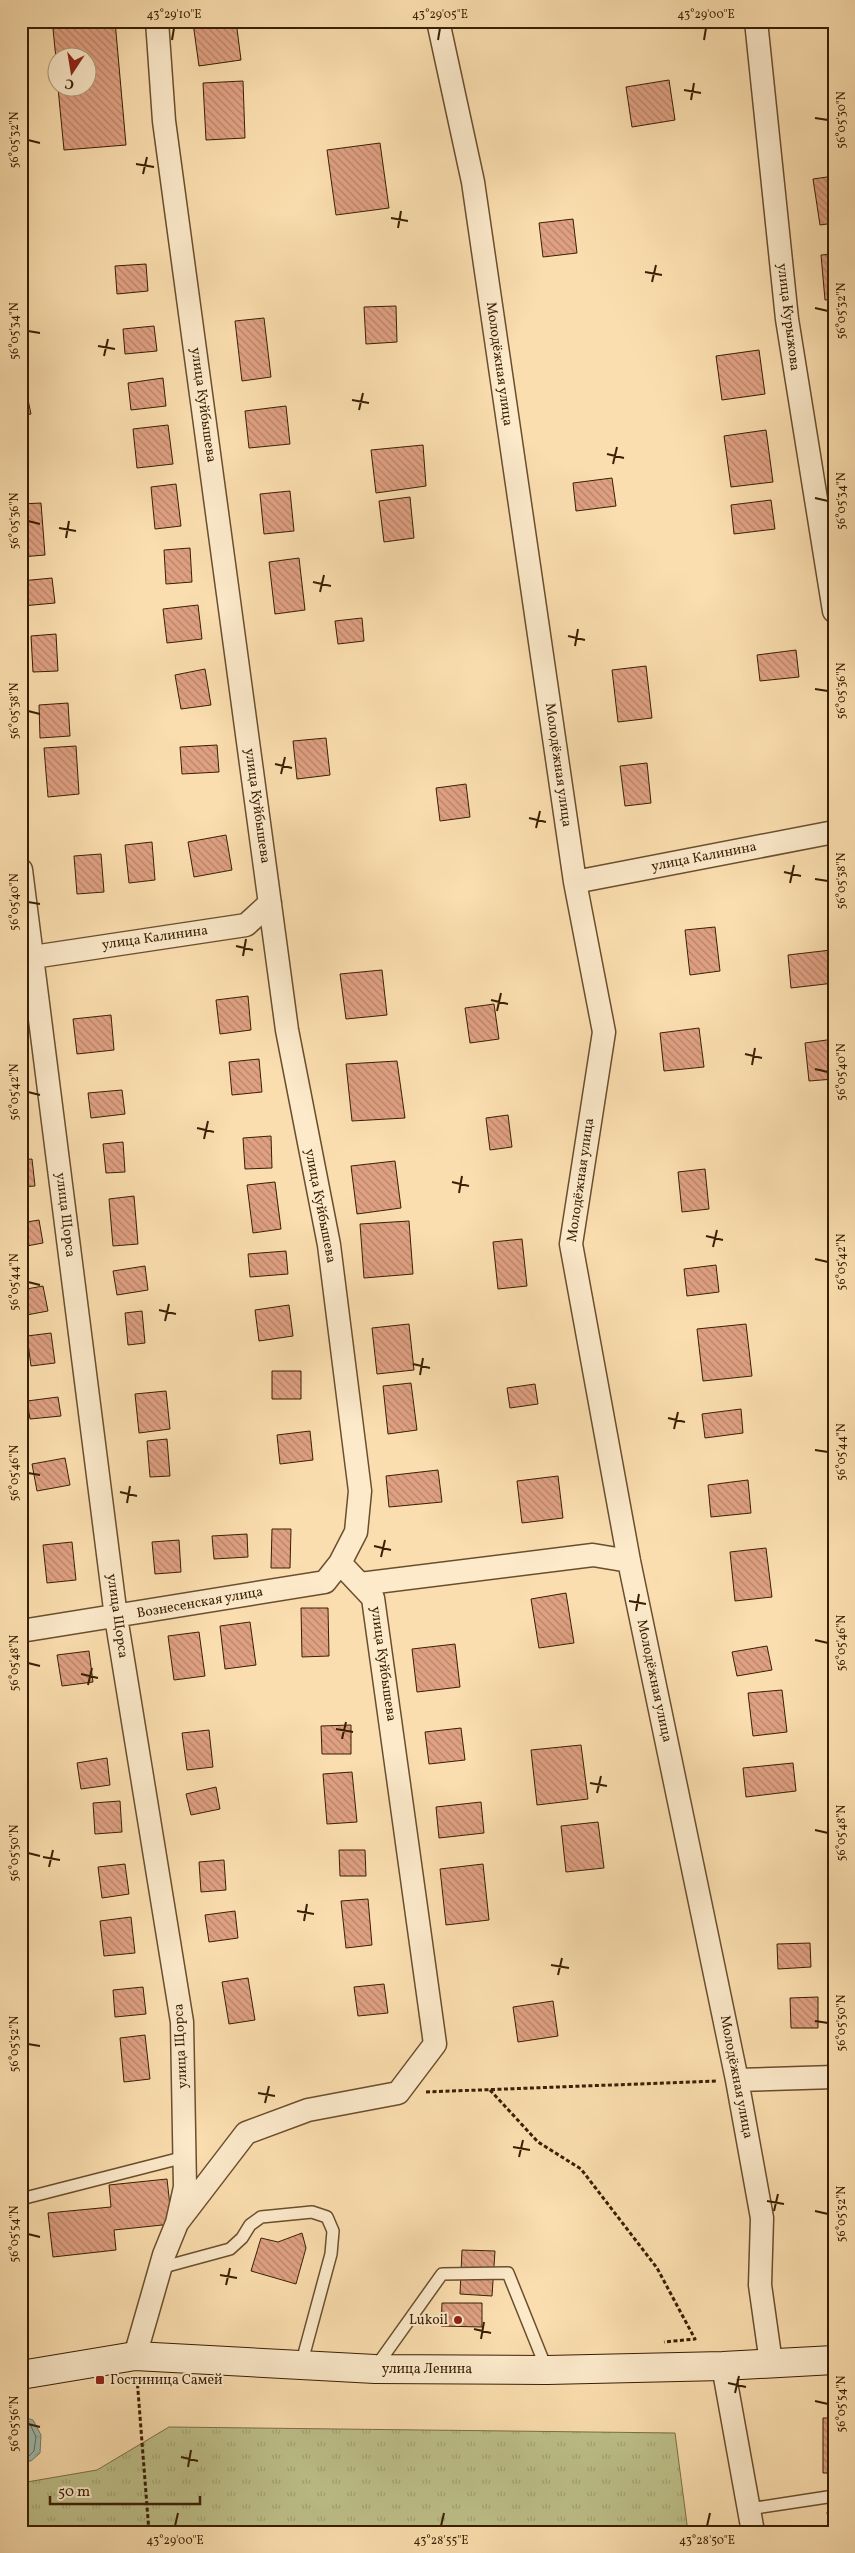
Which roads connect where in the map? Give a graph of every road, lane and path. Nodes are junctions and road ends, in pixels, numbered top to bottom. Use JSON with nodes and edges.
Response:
{"nodes":[{"id":1,"x":157,"y":21,"type":"edge"},
{"id":2,"x":438,"y":21,"type":"edge"},
{"id":3,"x":756,"y":21,"type":"edge"},
{"id":4,"x":834,"y":611,"type":"edge"},
{"id":5,"x":834,"y":832,"type":"edge"},
{"id":6,"x":21,"y":870,"type":"edge"},
{"id":7,"x":575,"y":882,"type":"junction"},
{"id":8,"x":270,"y":903,"type":"junction"},
{"id":9,"x":33,"y":956,"type":"junction"},
{"id":10,"x":629,"y":1561,"type":"junction"},
{"id":11,"x":340,"y":1563,"type":"junction"},
{"id":12,"x":360,"y":1584,"type":"junction"},
{"id":13,"x":116,"y":1617,"type":"junction"},
{"id":14,"x":21,"y":1631,"type":"edge"},
{"id":15,"x":834,"y":2077,"type":"edge"},
{"id":16,"x":737,"y":2080,"type":"junction"},
{"id":17,"x":490,"y":2090,"type":"junction"},
{"id":18,"x":398,"y":2093,"type":"junction"},
{"id":19,"x":185,"y":2157,"type":"junction"},
{"id":20,"x":21,"y":2199,"type":"edge"},
{"id":21,"x":177,"y":2224,"type":"junction"},
{"id":22,"x":160,"y":2268,"type":"junction"},
{"id":23,"x":659,"y":2342,"type":"dead end"},
{"id":24,"x":135,"y":2356,"type":"junction"},
{"id":25,"x":834,"y":2360,"type":"edge"},
{"id":26,"x":772,"y":2363,"type":"junction"},
{"id":27,"x":301,"y":2365,"type":"junction"},
{"id":28,"x":723,"y":2366,"type":"junction"},
{"id":29,"x":375,"y":2369,"type":"junction"},
{"id":30,"x":547,"y":2370,"type":"junction"},
{"id":31,"x":21,"y":2375,"type":"edge"},
{"id":32,"x":834,"y":2496,"type":"edge"},
{"id":33,"x":749,"y":2509,"type":"junction"},
{"id":34,"x":149,"y":2532,"type":"edge"},
{"id":35,"x":752,"y":2532,"type":"edge"}],
"edges":[{"from":1,"to":8,"type":"street","name":"улица Куйбышева"},
{"from":2,"to":7,"type":"street","name":"Молодёжная улица"},
{"from":3,"to":4,"type":"street","name":"улица Курыжова"},
{"from":5,"to":7,"type":"street","name":"улица Калинина"},
{"from":6,"to":9,"type":"street","name":"улица Щорса"},
{"from":7,"to":10,"type":"street","name":"Молодёжная улица"},
{"from":8,"to":9,"type":"street","name":"улица Калинина"},
{"from":8,"to":11,"type":"street","name":"улица Куйбышева"},
{"from":9,"to":13,"type":"street","name":"улица Щорса"},
{"from":10,"to":12,"type":"street"},
{"from":10,"to":16,"type":"street","name":"Молодёжная улица"},
{"from":11,"to":12,"type":"street","name":"улица Куйбышева"},
{"from":11,"to":13,"type":"street","name":"Вознесенская улица"},
{"from":12,"to":18,"type":"street","name":"улица Куйбышева"},
{"from":13,"to":14,"type":"street","name":"Вознесенская улица"},
{"from":13,"to":19,"type":"street","name":"улица Щорса"},
{"from":15,"to":16,"type":"street"},
{"from":16,"to":17,"type":"path"},
{"from":16,"to":26,"type":"street","name":"Молодёжная улица"},
{"from":17,"to":18,"type":"path"},
{"from":17,"to":23,"type":"path"},
{"from":18,"to":21,"type":"street"},
{"from":19,"to":20,"type":"lane"},
{"from":19,"to":21,"type":"street","name":"улица Щорса"},
{"from":21,"to":22,"type":"street","name":"улица Щорса"},
{"from":22,"to":24,"type":"street","name":"улица Щорса"},
{"from":22,"to":27,"type":"lane"},
{"from":24,"to":27,"type":"street","name":"улица Ленина"},
{"from":24,"to":31,"type":"street","name":"улица Ленина"},
{"from":24,"to":34,"type":"path"},
{"from":25,"to":26,"type":"street","name":"улица Ленина"},
{"from":26,"to":28,"type":"street","name":"улица Ленина"},
{"from":27,"to":29,"type":"street","name":"улица Ленина"},
{"from":28,"to":30,"type":"street","name":"улица Ленина"},
{"from":28,"to":33,"type":"street"},
{"from":29,"to":30,"type":"street","name":"улица Ленина"},
{"from":29,"to":30,"type":"lane"},
{"from":32,"to":33,"type":"lane"},
{"from":33,"to":35,"type":"street"}]}
